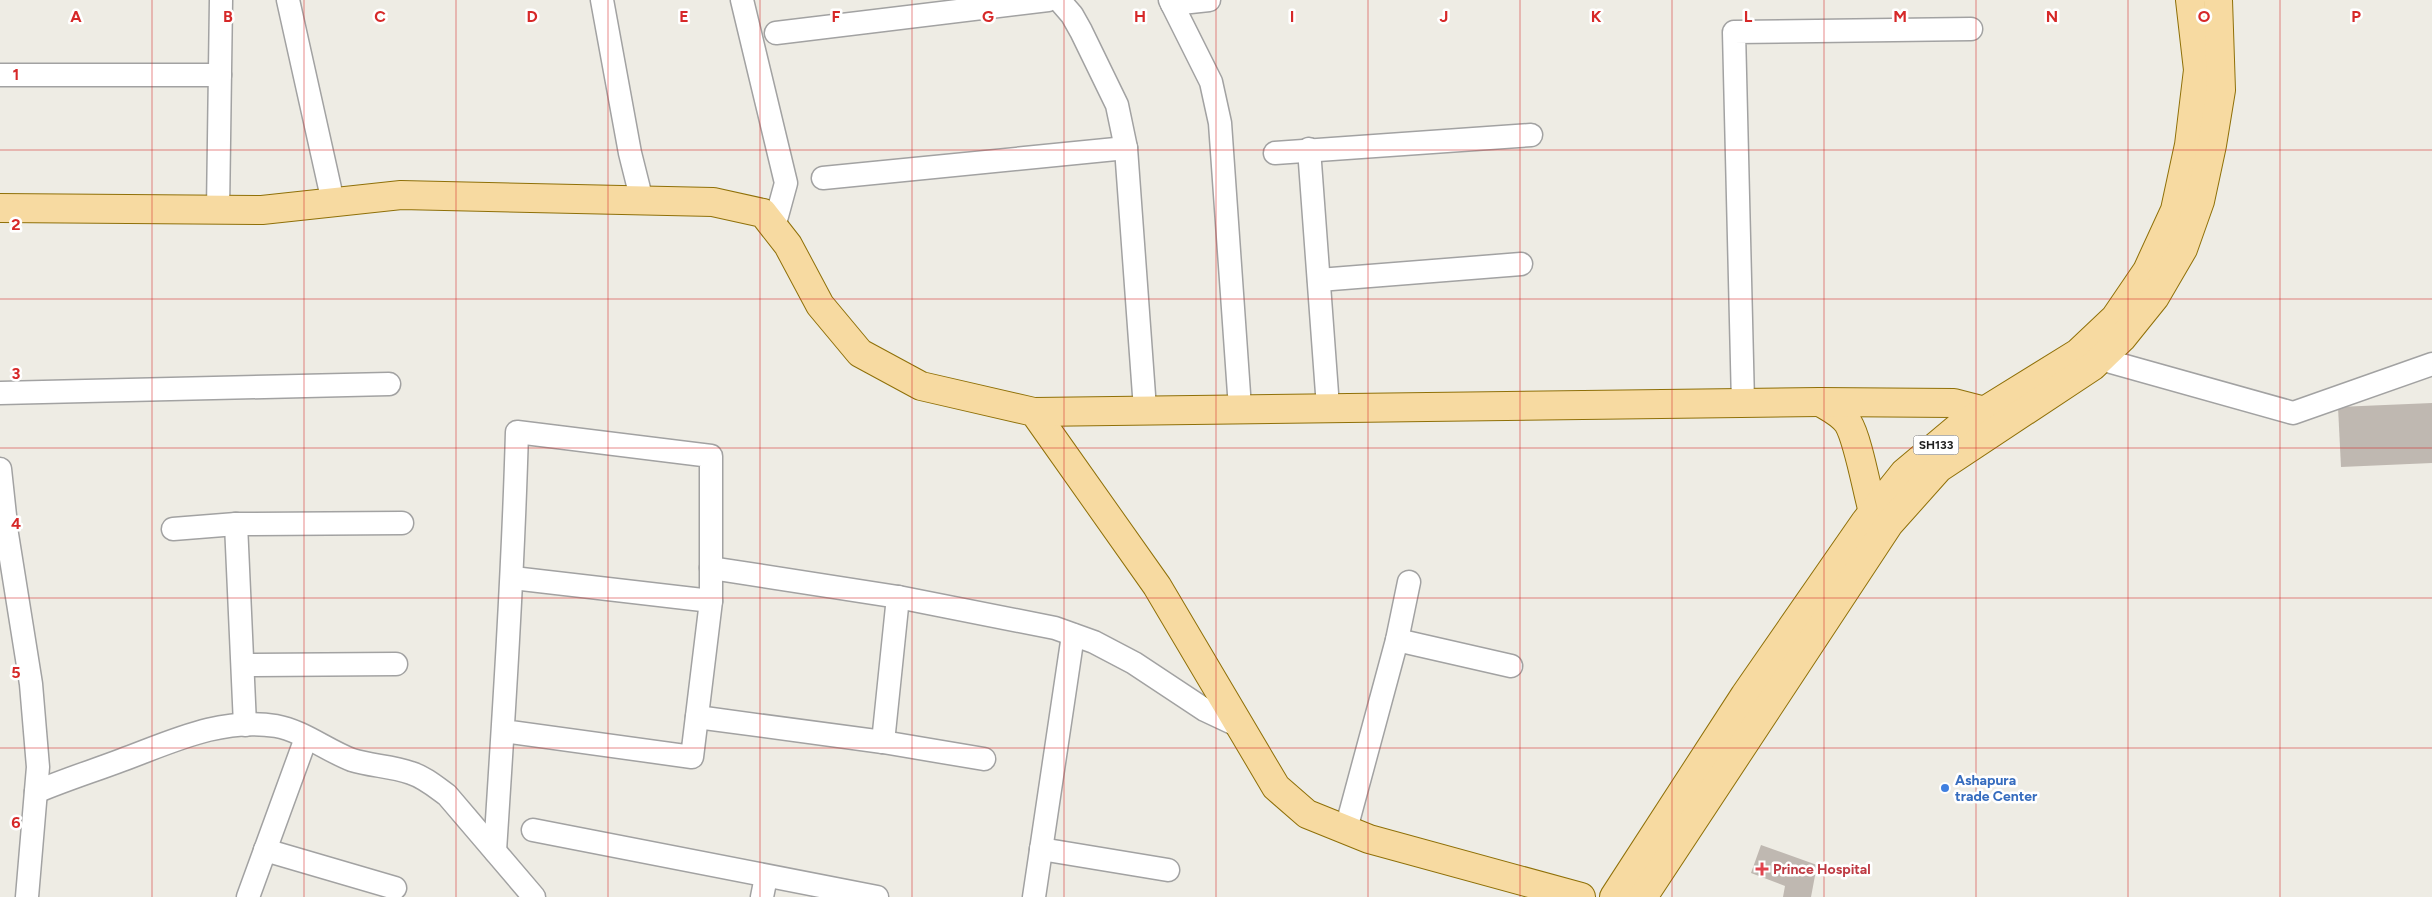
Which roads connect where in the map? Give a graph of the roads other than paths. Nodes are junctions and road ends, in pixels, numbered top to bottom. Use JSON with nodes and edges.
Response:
{"nodes":[{"id":1,"x":221,"y":0,"type":"edge"},
{"id":2,"x":288,"y":0,"type":"edge"},
{"id":3,"x":602,"y":0,"type":"edge"},
{"id":4,"x":742,"y":0,"type":"edge"},
{"id":5,"x":1048,"y":0,"type":"edge"},
{"id":6,"x":1059,"y":0,"type":"edge"},
{"id":7,"x":1209,"y":0,"type":"edge"},
{"id":8,"x":2190,"y":0,"type":"edge"},
{"id":9,"x":2218,"y":0,"type":"edge"},
{"id":10,"x":1171,"y":2,"type":"edge"},
{"id":11,"x":1971,"y":29,"type":"dead end"},
{"id":12,"x":776,"y":33,"type":"dead end"},
{"id":13,"x":0,"y":75,"type":"edge"},
{"id":14,"x":220,"y":75,"type":"junction"},
{"id":15,"x":1531,"y":135,"type":"dead end"},
{"id":16,"x":2202,"y":138,"type":"junction"},
{"id":17,"x":1126,"y":148,"type":"junction"},
{"id":18,"x":1309,"y":149,"type":"junction"},
{"id":19,"x":1275,"y":153,"type":"dead end"},
{"id":20,"x":823,"y":178,"type":"dead end"},
{"id":21,"x":642,"y":200,"type":"junction"},
{"id":22,"x":332,"y":202,"type":"junction"},
{"id":23,"x":0,"y":208,"type":"edge"},
{"id":24,"x":218,"y":210,"type":"junction"},
{"id":25,"x":774,"y":227,"type":"junction"},
{"id":26,"x":1521,"y":264,"type":"dead end"},
{"id":27,"x":1319,"y":280,"type":"junction"},
{"id":28,"x":2089,"y":356,"type":"junction"},
{"id":29,"x":2432,"y":364,"type":"edge"},
{"id":30,"x":390,"y":384,"type":"dead end"},
{"id":31,"x":0,"y":393,"type":"edge"},
{"id":32,"x":1820,"y":402,"type":"junction"},
{"id":33,"x":1742,"y":403,"type":"junction"},
{"id":34,"x":1328,"y":407,"type":"junction"},
{"id":35,"x":1240,"y":408,"type":"junction"},
{"id":36,"x":1145,"y":409,"type":"junction"},
{"id":37,"x":1034,"y":412,"type":"junction"},
{"id":38,"x":1996,"y":417,"type":"junction"},
{"id":39,"x":0,"y":469,"type":"edge"},
{"id":40,"x":1881,"y":518,"type":"junction"},
{"id":41,"x":402,"y":523,"type":"dead end"},
{"id":42,"x":236,"y":524,"type":"junction"},
{"id":43,"x":174,"y":529,"type":"dead end"},
{"id":44,"x":711,"y":568,"type":"junction"},
{"id":45,"x":513,"y":578,"type":"junction"},
{"id":46,"x":1409,"y":582,"type":"dead end"},
{"id":47,"x":898,"y":597,"type":"junction"},
{"id":48,"x":711,"y":601,"type":"junction"},
{"id":49,"x":1073,"y":634,"type":"junction"},
{"id":50,"x":1397,"y":640,"type":"junction"},
{"id":51,"x":396,"y":664,"type":"dead end"},
{"id":52,"x":243,"y":665,"type":"junction"},
{"id":53,"x":1511,"y":666,"type":"dead end"},
{"id":54,"x":697,"y":717,"type":"junction"},
{"id":55,"x":245,"y":725,"type":"junction"},
{"id":56,"x":1239,"y":726,"type":"junction"},
{"id":57,"x":503,"y":731,"type":"junction"},
{"id":58,"x":306,"y":738,"type":"junction"},
{"id":59,"x":883,"y":742,"type":"junction"},
{"id":60,"x":984,"y":759,"type":"dead end"},
{"id":61,"x":36,"y":792,"type":"junction"},
{"id":62,"x":1346,"y":829,"type":"junction"},
{"id":63,"x":533,"y":830,"type":"dead end"},
{"id":64,"x":1040,"y":849,"type":"junction"},
{"id":65,"x":266,"y":850,"type":"junction"},
{"id":66,"x":495,"y":851,"type":"junction"},
{"id":67,"x":1168,"y":870,"type":"dead end"},
{"id":68,"x":764,"y":887,"type":"edge"},
{"id":69,"x":395,"y":888,"type":"dead end"},
{"id":70,"x":27,"y":897,"type":"edge"},
{"id":71,"x":248,"y":897,"type":"edge"},
{"id":72,"x":534,"y":897,"type":"edge"},
{"id":73,"x":878,"y":897,"type":"edge"},
{"id":74,"x":1034,"y":897,"type":"edge"},
{"id":75,"x":1581,"y":897,"type":"edge"},
{"id":76,"x":1614,"y":897,"type":"edge"},
{"id":77,"x":1643,"y":897,"type":"edge"}],
"edges":[{"from":1,"to":14,"type":"street"},
{"from":2,"to":22,"type":"street"},
{"from":3,"to":21,"type":"street"},
{"from":4,"to":25,"type":"street"},
{"from":5,"to":12,"type":"street"},
{"from":6,"to":17,"type":"street"},
{"from":7,"to":10,"type":"street"},
{"from":8,"to":16,"type":"main road","number":"SH133"},
{"from":9,"to":16,"type":"main road"},
{"from":10,"to":35,"type":"street"},
{"from":11,"to":33,"type":"street"},
{"from":13,"to":14,"type":"street"},
{"from":14,"to":24,"type":"street"},
{"from":15,"to":18,"type":"street"},
{"from":16,"to":28,"type":"main road","number":"SH133"},
{"from":17,"to":20,"type":"street"},
{"from":17,"to":36,"type":"street"},
{"from":18,"to":19,"type":"street"},
{"from":18,"to":27,"type":"street"},
{"from":21,"to":22,"type":"main road"},
{"from":21,"to":25,"type":"main road"},
{"from":22,"to":24,"type":"main road"},
{"from":23,"to":24,"type":"main road"},
{"from":25,"to":37,"type":"main road"},
{"from":26,"to":27,"type":"street"},
{"from":27,"to":34,"type":"street"},
{"from":28,"to":29,"type":"street"},
{"from":28,"to":38,"type":"main road","number":"SH133"},
{"from":30,"to":31,"type":"street"},
{"from":32,"to":33,"type":"main road"},
{"from":32,"to":38,"type":"main road"},
{"from":32,"to":40,"type":"main road"},
{"from":33,"to":34,"type":"main road"},
{"from":34,"to":35,"type":"main road"},
{"from":35,"to":36,"type":"main road"},
{"from":36,"to":37,"type":"main road"},
{"from":37,"to":56,"type":"main road"},
{"from":38,"to":40,"type":"main road","number":"SH133"},
{"from":39,"to":61,"type":"street"},
{"from":40,"to":76,"type":"main road","number":"SH133"},
{"from":40,"to":77,"type":"main road"},
{"from":41,"to":42,"type":"street"},
{"from":42,"to":43,"type":"street"},
{"from":42,"to":52,"type":"street"},
{"from":44,"to":45,"type":"street"},
{"from":44,"to":47,"type":"street"},
{"from":44,"to":48,"type":"street"},
{"from":45,"to":48,"type":"street"},
{"from":45,"to":57,"type":"street"},
{"from":46,"to":50,"type":"street"},
{"from":47,"to":49,"type":"street"},
{"from":47,"to":59,"type":"street"},
{"from":48,"to":54,"type":"street"},
{"from":49,"to":56,"type":"street"},
{"from":49,"to":64,"type":"street"},
{"from":50,"to":53,"type":"street"},
{"from":50,"to":62,"type":"street"},
{"from":51,"to":52,"type":"street"},
{"from":52,"to":55,"type":"street"},
{"from":54,"to":57,"type":"street"},
{"from":54,"to":59,"type":"street"},
{"from":55,"to":58,"type":"street"},
{"from":55,"to":61,"type":"street"},
{"from":56,"to":62,"type":"main road"},
{"from":57,"to":66,"type":"street"},
{"from":58,"to":65,"type":"street"},
{"from":58,"to":66,"type":"street"},
{"from":59,"to":60,"type":"street"},
{"from":61,"to":70,"type":"street"},
{"from":62,"to":75,"type":"main road"},
{"from":63,"to":68,"type":"street"},
{"from":64,"to":67,"type":"street"},
{"from":64,"to":74,"type":"street"},
{"from":65,"to":69,"type":"street"},
{"from":65,"to":71,"type":"street"},
{"from":66,"to":72,"type":"street"},
{"from":68,"to":73,"type":"street"}]}
